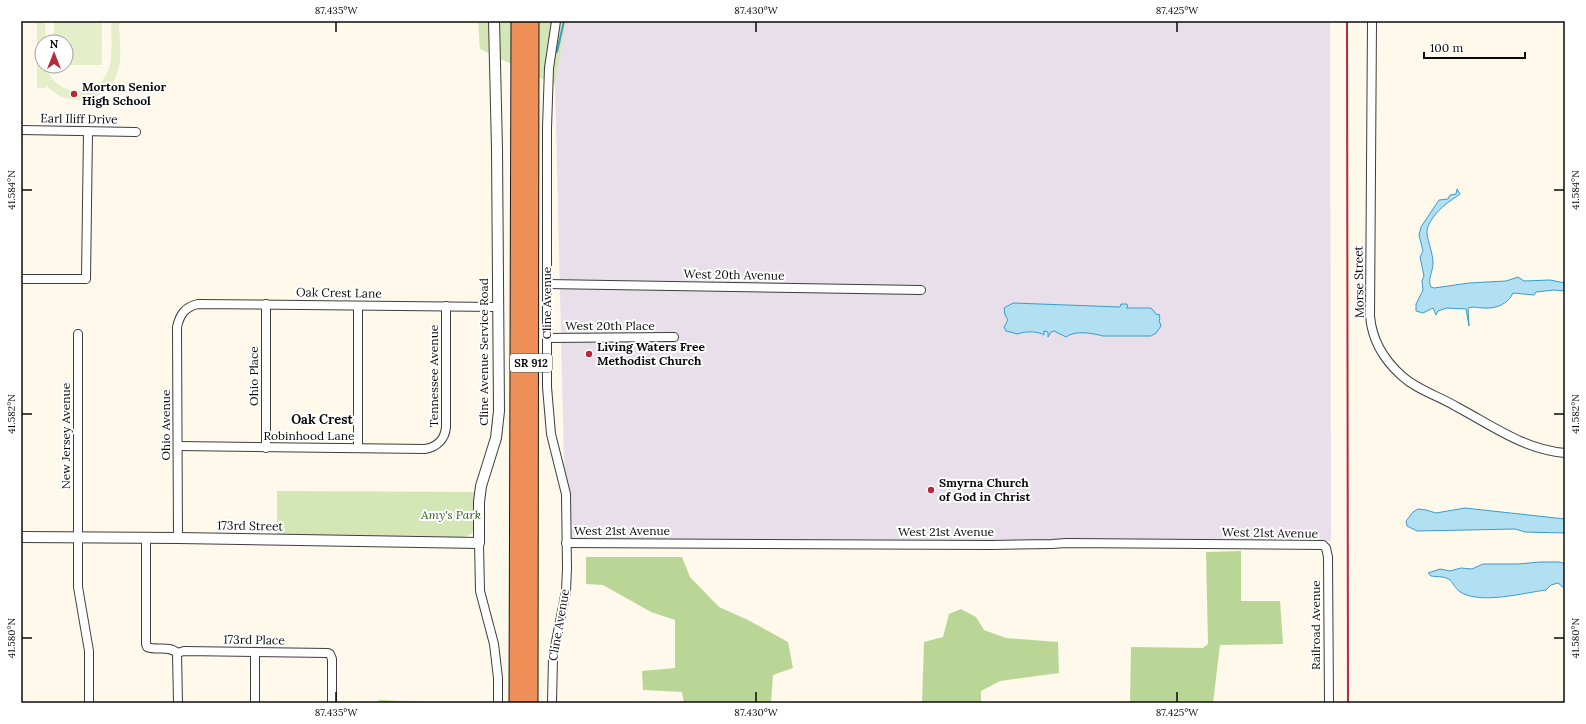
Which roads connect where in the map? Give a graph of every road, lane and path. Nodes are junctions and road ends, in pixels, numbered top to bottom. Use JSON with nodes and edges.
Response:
{"nodes":[{"id":1,"x":494,"y":21,"type":"edge"},
{"id":2,"x":514,"y":21,"type":"edge"},
{"id":3,"x":519,"y":21,"type":"edge"},
{"id":4,"x":556,"y":21,"type":"edge"},
{"id":5,"x":1372,"y":21,"type":"edge"},
{"id":6,"x":532,"y":25,"type":"edge"},
{"id":7,"x":519,"y":66,"type":"junction"},
{"id":8,"x":21,"y":130,"type":"edge"},
{"id":9,"x":88,"y":131,"type":"junction"},
{"id":10,"x":136,"y":132,"type":"dead end"},
{"id":11,"x":21,"y":279,"type":"edge"},
{"id":12,"x":547,"y":284,"type":"junction"},
{"id":13,"x":921,"y":290,"type":"dead end"},
{"id":14,"x":266,"y":304,"type":"junction"},
{"id":15,"x":358,"y":306,"type":"junction"},
{"id":16,"x":446,"y":306,"type":"junction"},
{"id":17,"x":497,"y":307,"type":"junction"},
{"id":18,"x":182,"y":312,"type":"joint"},
{"id":19,"x":78,"y":334,"type":"dead end"},
{"id":20,"x":547,"y":338,"type":"junction"},
{"id":21,"x":674,"y":338,"type":"dead end"},
{"id":22,"x":439,"y":443,"type":"joint"},
{"id":23,"x":178,"y":446,"type":"junction"},
{"id":24,"x":266,"y":448,"type":"junction"},
{"id":25,"x":358,"y":448,"type":"junction"},
{"id":26,"x":1565,"y":453,"type":"edge"},
{"id":27,"x":21,"y":537,"type":"edge"},
{"id":28,"x":78,"y":538,"type":"junction"},
{"id":29,"x":146,"y":538,"type":"junction"},
{"id":30,"x":178,"y":538,"type":"junction"},
{"id":31,"x":479,"y":543,"type":"junction"},
{"id":32,"x":566,"y":543,"type":"junction"},
{"id":33,"x":1325,"y":547,"type":"joint"},
{"id":34,"x":255,"y":652,"type":"junction"},
{"id":35,"x":177,"y":653,"type":"junction"},
{"id":36,"x":530,"y":700,"type":"edge"},
{"id":37,"x":89,"y":703,"type":"edge"},
{"id":38,"x":178,"y":703,"type":"edge"},
{"id":39,"x":255,"y":703,"type":"edge"},
{"id":40,"x":332,"y":703,"type":"edge"},
{"id":41,"x":498,"y":703,"type":"edge"},
{"id":42,"x":517,"y":703,"type":"edge"},
{"id":43,"x":552,"y":703,"type":"edge"},
{"id":44,"x":1329,"y":703,"type":"edge"}],
"edges":[{"from":1,"to":17,"type":"street","name":"Cline Avenue Service Road"},
{"from":2,"to":7,"type":"highway"},
{"from":3,"to":7,"type":"highway","number":"SR 912"},
{"from":4,"to":12,"type":"street","name":"Cline Avenue"},
{"from":5,"to":26,"type":"street","name":"Morse Street"},
{"from":6,"to":36,"type":"highway","name":"Cline Avenue","number":"SR 912"},
{"from":7,"to":42,"type":"highway","number":"SR 912"},
{"from":8,"to":9,"type":"street","name":"Earl Iliff Drive"},
{"from":9,"to":10,"type":"street","name":"Earl Iliff Drive"},
{"from":9,"to":11,"type":"street"},
{"from":12,"to":13,"type":"street","name":"West 20th Avenue"},
{"from":12,"to":20,"type":"street","name":"Cline Avenue"},
{"from":14,"to":15,"type":"street","name":"Oak Crest Lane"},
{"from":14,"to":18,"type":"street","name":"Oak Crest Lane"},
{"from":14,"to":24,"type":"street","name":"Ohio Place"},
{"from":15,"to":16,"type":"street","name":"Oak Crest Lane"},
{"from":15,"to":25,"type":"street"},
{"from":16,"to":17,"type":"street","name":"Oak Crest Lane"},
{"from":16,"to":22,"type":"street","name":"Tennessee Avenue"},
{"from":17,"to":31,"type":"street","name":"Cline Avenue Service Road"},
{"from":18,"to":23,"type":"street","name":"Ohio Avenue"},
{"from":19,"to":28,"type":"street","name":"New Jersey Avenue"},
{"from":20,"to":21,"type":"street","name":"West 20th Place"},
{"from":20,"to":32,"type":"street","name":"Cline Avenue"},
{"from":22,"to":25,"type":"street","name":"Robinhood Lane"},
{"from":23,"to":24,"type":"street","name":"Robinhood Lane"},
{"from":23,"to":30,"type":"street","name":"Ohio Avenue"},
{"from":24,"to":25,"type":"street","name":"Robinhood Lane"},
{"from":27,"to":28,"type":"street","name":"173rd Street"},
{"from":28,"to":29,"type":"street","name":"173rd Street"},
{"from":28,"to":37,"type":"street","name":"New Jersey Avenue"},
{"from":29,"to":30,"type":"street","name":"173rd Street"},
{"from":29,"to":35,"type":"street","name":"173rd Place"},
{"from":30,"to":31,"type":"street","name":"173rd Street"},
{"from":31,"to":41,"type":"street","name":"Cline Avenue Service Road"},
{"from":32,"to":33,"type":"street","name":"West 21st Avenue"},
{"from":32,"to":43,"type":"street","name":"Cline Avenue"},
{"from":33,"to":44,"type":"street","name":"Railroad Avenue"},
{"from":34,"to":35,"type":"street","name":"173rd Place"},
{"from":34,"to":39,"type":"street"},
{"from":34,"to":40,"type":"street","name":"173rd Place"},
{"from":35,"to":38,"type":"street"}]}
